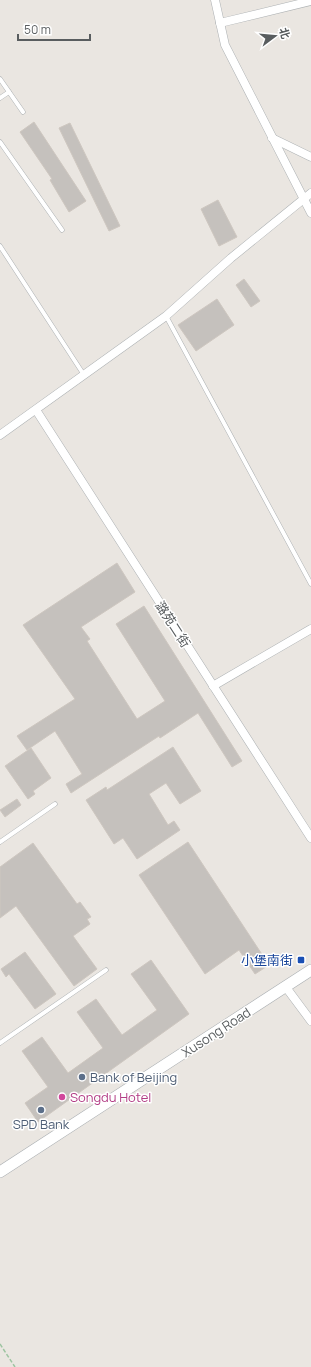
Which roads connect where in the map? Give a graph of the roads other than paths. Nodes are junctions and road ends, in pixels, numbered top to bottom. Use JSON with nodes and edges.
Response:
{"nodes":[{"id":1,"x":215,"y":0,"type":"edge"},
{"id":2,"x":311,"y":2,"type":"edge"},
{"id":3,"x":220,"y":23,"type":"junction"},
{"id":4,"x":0,"y":79,"type":"edge"},
{"id":5,"x":9,"y":92,"type":"junction"},
{"id":6,"x":0,"y":98,"type":"edge"},
{"id":7,"x":22,"y":112,"type":"dead end"},
{"id":8,"x":272,"y":138,"type":"junction"},
{"id":9,"x":0,"y":142,"type":"edge"},
{"id":10,"x":2,"y":149,"type":"edge"},
{"id":11,"x":311,"y":157,"type":"edge"},
{"id":12,"x":311,"y":193,"type":"edge"},
{"id":13,"x":303,"y":199,"type":"junction"},
{"id":14,"x":311,"y":213,"type":"edge"},
{"id":15,"x":62,"y":230,"type":"dead end"},
{"id":16,"x":0,"y":246,"type":"edge"},
{"id":17,"x":166,"y":316,"type":"junction"},
{"id":18,"x":84,"y":375,"type":"junction"},
{"id":19,"x":36,"y":410,"type":"junction"},
{"id":20,"x":0,"y":435,"type":"edge"},
{"id":21,"x":311,"y":584,"type":"edge"},
{"id":22,"x":311,"y":629,"type":"edge"},
{"id":23,"x":213,"y":686,"type":"junction"},
{"id":24,"x":55,"y":804,"type":"dead end"},
{"id":25,"x":311,"y":838,"type":"edge"},
{"id":26,"x":0,"y":842,"type":"edge"},
{"id":27,"x":106,"y":970,"type":"dead end"},
{"id":28,"x":311,"y":970,"type":"edge"},
{"id":29,"x":285,"y":986,"type":"junction"},
{"id":30,"x":311,"y":1021,"type":"edge"},
{"id":31,"x":0,"y":1043,"type":"edge"},
{"id":32,"x":0,"y":1172,"type":"edge"}],
"edges":[{"from":1,"to":3,"type":"street"},
{"from":2,"to":3,"type":"street"},
{"from":3,"to":8,"type":"street"},
{"from":4,"to":5,"type":"lane"},
{"from":5,"to":6,"type":"lane"},
{"from":5,"to":7,"type":"lane"},
{"from":8,"to":11,"type":"street"},
{"from":8,"to":13,"type":"street"},
{"from":9,"to":10,"type":"lane"},
{"from":10,"to":15,"type":"lane"},
{"from":12,"to":13,"type":"street"},
{"from":13,"to":14,"type":"street"},
{"from":13,"to":17,"type":"street"},
{"from":16,"to":18,"type":"lane"},
{"from":17,"to":18,"type":"street"},
{"from":17,"to":21,"type":"lane"},
{"from":18,"to":19,"type":"street"},
{"from":19,"to":20,"type":"street"},
{"from":19,"to":23,"type":"street","name":"潞苑二街"},
{"from":22,"to":23,"type":"street"},
{"from":23,"to":25,"type":"street","name":"潞苑二街"},
{"from":24,"to":26,"type":"lane"},
{"from":27,"to":31,"type":"lane"},
{"from":28,"to":29,"type":"street","name":"Xusong Road"},
{"from":29,"to":30,"type":"street"},
{"from":29,"to":32,"type":"street","name":"Xusong Road"}]}
